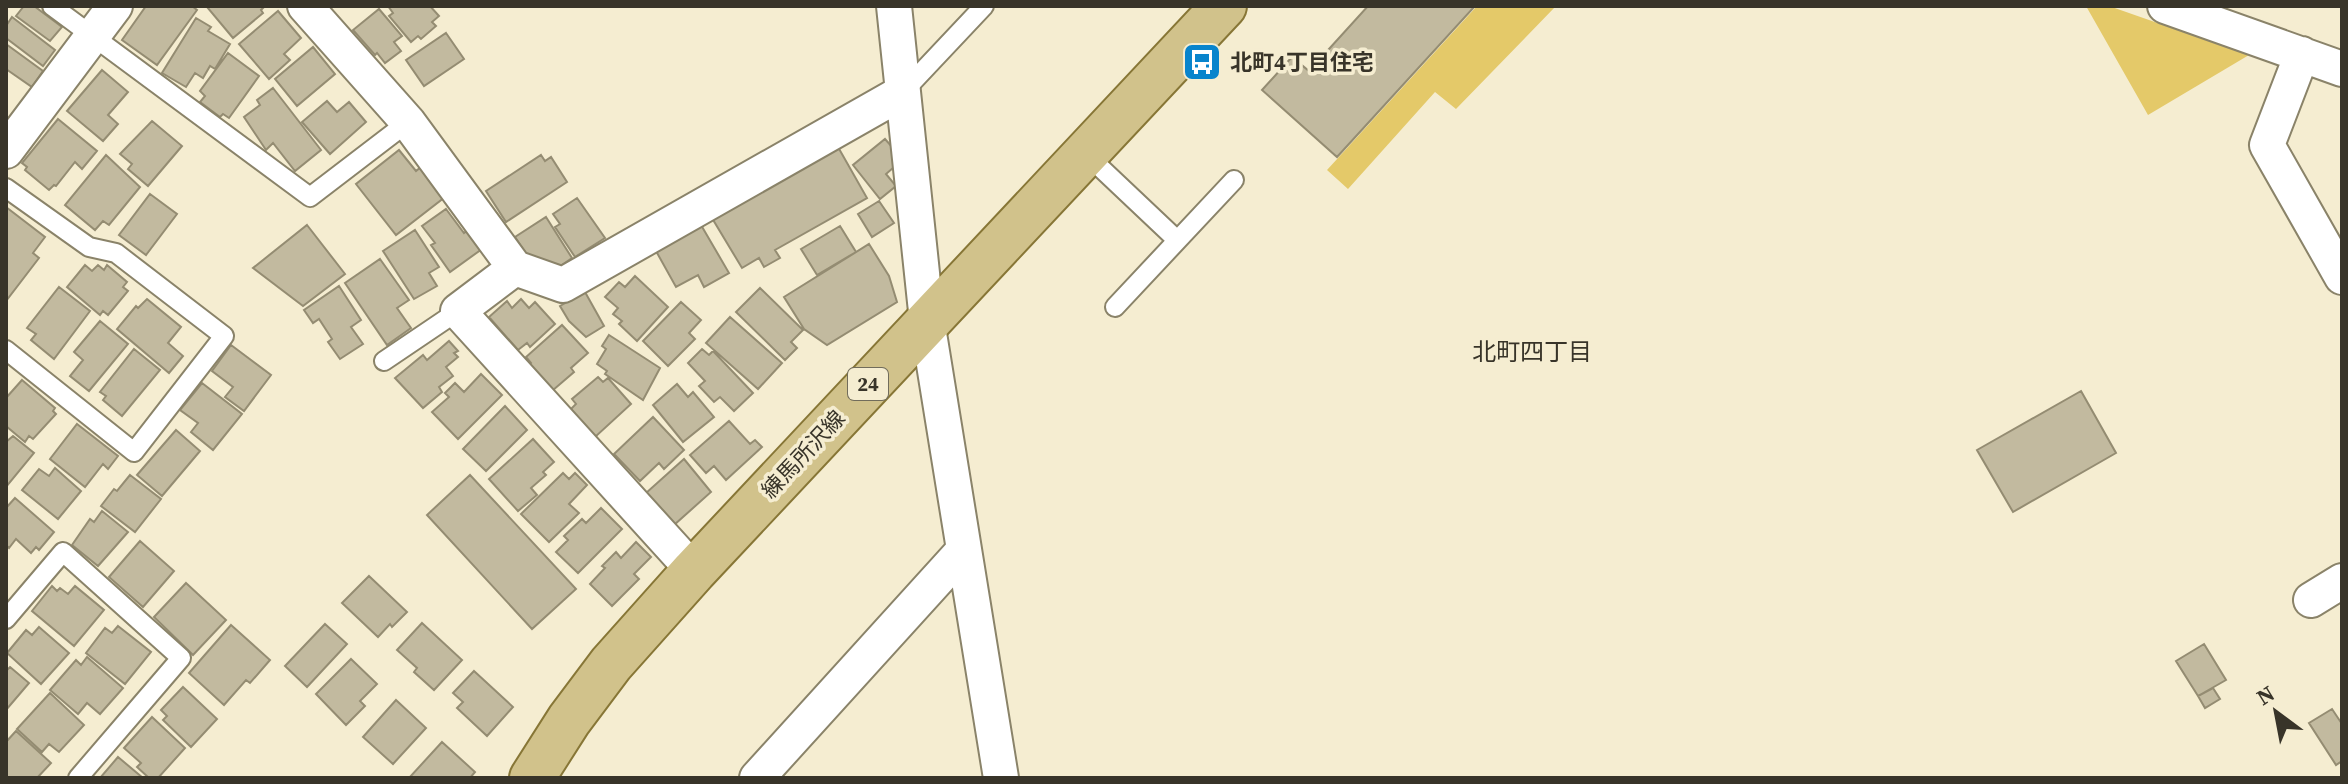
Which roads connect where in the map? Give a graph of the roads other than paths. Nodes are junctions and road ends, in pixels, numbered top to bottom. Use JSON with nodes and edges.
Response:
{"nodes":[{"id":1,"x":52,"y":6,"type":"edge"},
{"id":2,"x":115,"y":6,"type":"edge"},
{"id":3,"x":305,"y":6,"type":"edge"},
{"id":4,"x":894,"y":6,"type":"edge"},
{"id":5,"x":984,"y":6,"type":"edge"},
{"id":6,"x":1218,"y":8,"type":"edge"},
{"id":7,"x":2182,"y":8,"type":"edge"},
{"id":8,"x":92,"y":37,"type":"junction"},
{"id":9,"x":2328,"y":58,"type":"edge"},
{"id":10,"x":903,"y":92,"type":"junction"},
{"id":11,"x":408,"y":122,"type":"junction"},
{"id":12,"x":6,"y":151,"type":"edge"},
{"id":13,"x":1086,"y":154,"type":"junction"},
{"id":14,"x":1234,"y":180,"type":"dead end"},
{"id":15,"x":6,"y":188,"type":"edge"},
{"id":16,"x":1177,"y":240,"type":"junction"},
{"id":17,"x":515,"y":268,"type":"junction"},
{"id":18,"x":2342,"y":277,"type":"edge"},
{"id":19,"x":1115,"y":307,"type":"dead end"},
{"id":20,"x":458,"y":311,"type":"junction"},
{"id":21,"x":927,"y":321,"type":"junction"},
{"id":22,"x":6,"y":350,"type":"edge"},
{"id":23,"x":384,"y":361,"type":"dead end"},
{"id":24,"x":963,"y":551,"type":"junction"},
{"id":25,"x":694,"y":571,"type":"junction"},
{"id":26,"x":2342,"y":581,"type":"edge"},
{"id":27,"x":2311,"y":600,"type":"dead end"},
{"id":28,"x":6,"y":619,"type":"edge"},
{"id":29,"x":78,"y":778,"type":"edge"},
{"id":30,"x":532,"y":778,"type":"edge"},
{"id":31,"x":757,"y":778,"type":"edge"},
{"id":32,"x":1001,"y":778,"type":"edge"}],
"edges":[{"from":1,"to":8,"type":"lane"},
{"from":2,"to":8,"type":"street"},
{"from":3,"to":11,"type":"street"},
{"from":4,"to":10,"type":"street"},
{"from":5,"to":10,"type":"lane"},
{"from":6,"to":13,"type":"main road","name":"練馬所沢線","number":"24"},
{"from":7,"to":9,"type":"street"},
{"from":8,"to":11,"type":"lane"},
{"from":8,"to":12,"type":"street"},
{"from":9,"to":18,"type":"street"},
{"from":10,"to":17,"type":"street"},
{"from":10,"to":21,"type":"street"},
{"from":11,"to":17,"type":"street"},
{"from":13,"to":16,"type":"lane"},
{"from":13,"to":21,"type":"main road","name":"練馬所沢線","number":"24"},
{"from":14,"to":16,"type":"lane"},
{"from":15,"to":22,"type":"lane"},
{"from":16,"to":19,"type":"lane"},
{"from":17,"to":20,"type":"street"},
{"from":20,"to":23,"type":"lane"},
{"from":20,"to":25,"type":"street"},
{"from":21,"to":24,"type":"street"},
{"from":21,"to":25,"type":"main road","name":"練馬所沢線","number":"24"},
{"from":24,"to":31,"type":"street"},
{"from":24,"to":32,"type":"street"},
{"from":25,"to":30,"type":"main road","name":"練馬所沢線","number":"24"},
{"from":26,"to":27,"type":"street"},
{"from":28,"to":29,"type":"lane"}]}
